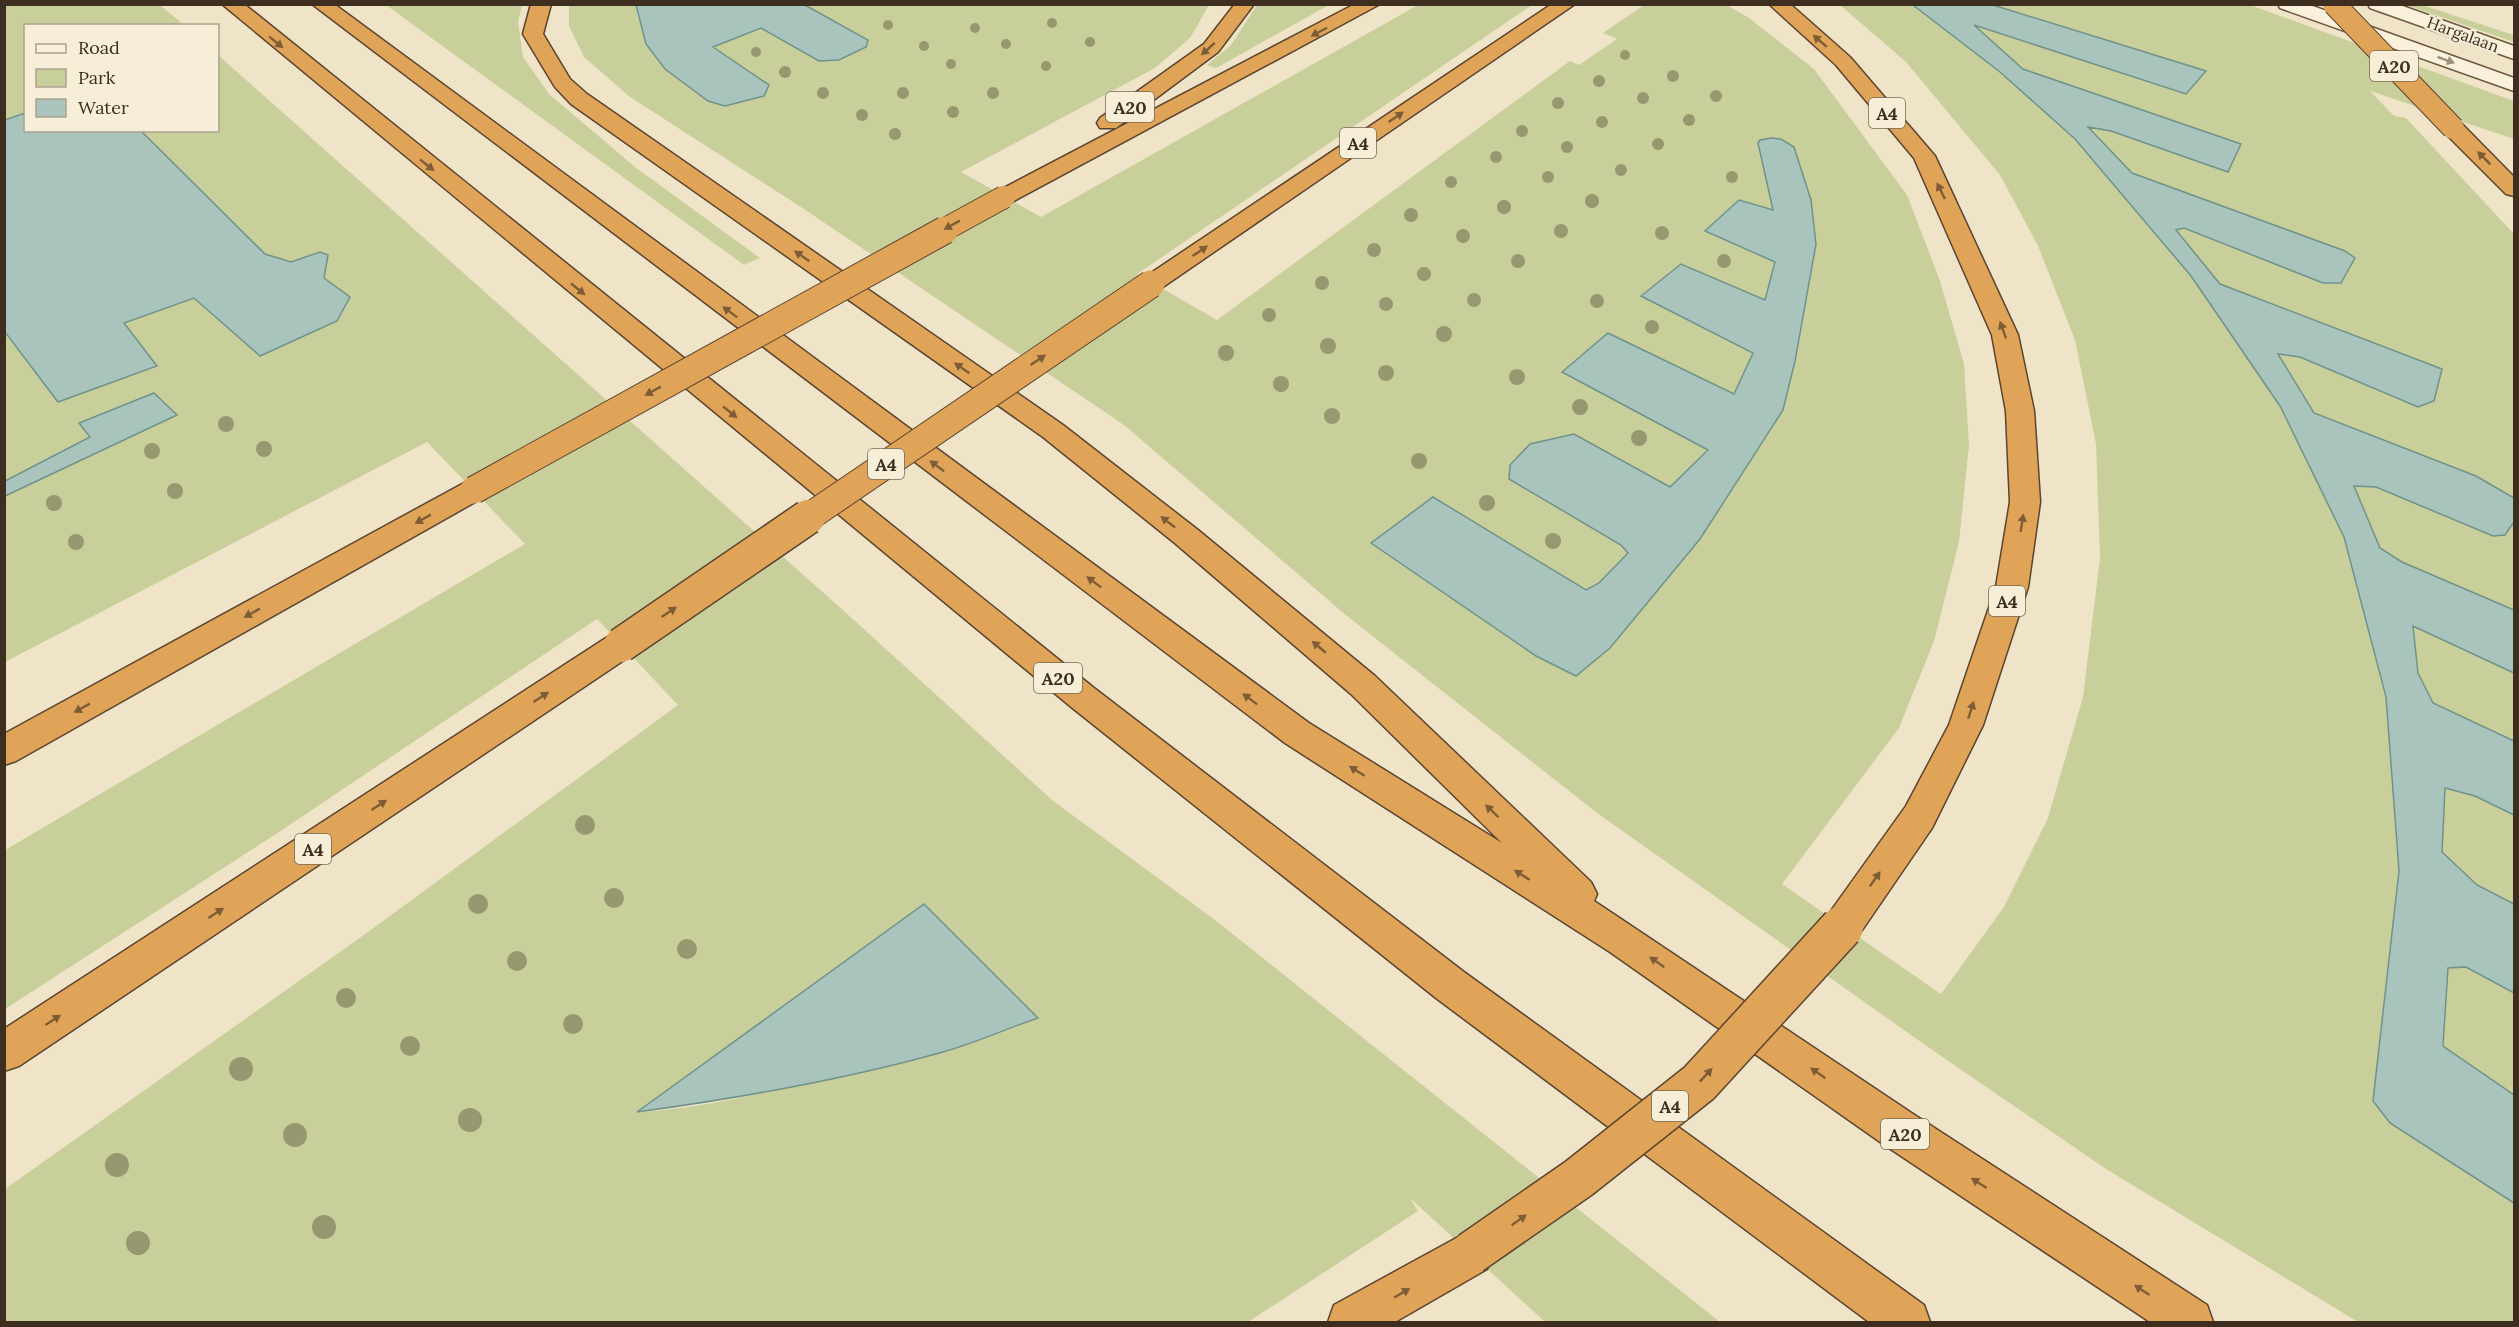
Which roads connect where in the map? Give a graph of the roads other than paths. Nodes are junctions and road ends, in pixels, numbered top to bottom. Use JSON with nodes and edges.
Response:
{"nodes":[{"id":1,"x":231,"y":4,"type":"edge"},
{"id":2,"x":321,"y":4,"type":"edge"},
{"id":3,"x":541,"y":4,"type":"edge"},
{"id":4,"x":1245,"y":4,"type":"edge"},
{"id":5,"x":1371,"y":4,"type":"edge"},
{"id":6,"x":1566,"y":4,"type":"edge"},
{"id":7,"x":1778,"y":4,"type":"edge"},
{"id":8,"x":2287,"y":4,"type":"edge"},
{"id":9,"x":2334,"y":4,"type":"edge"},
{"id":10,"x":2377,"y":4,"type":"edge"},
{"id":11,"x":2514,"y":53,"type":"edge"},
{"id":12,"x":2514,"y":85,"type":"edge"},
{"id":13,"x":2514,"y":189,"type":"edge"},
{"id":14,"x":1004,"y":197,"type":"junction"},
{"id":15,"x":4,"y":751,"type":"edge"},
{"id":16,"x":1624,"y":940,"type":"junction"},
{"id":17,"x":4,"y":1052,"type":"edge"},
{"id":18,"x":1352,"y":1323,"type":"edge"},
{"id":19,"x":1907,"y":1323,"type":"edge"},
{"id":20,"x":2190,"y":1323,"type":"edge"}],
"edges":[{"from":1,"to":19,"type":"highway","number":"A20","one_way":true},
{"from":16,"to":2,"type":"highway","number":"A20","one_way":true},
{"from":16,"to":3,"type":"highway","number":"A20","one_way":true},
{"from":4,"to":14,"type":"highway","number":"A20","one_way":true},
{"from":5,"to":14,"type":"highway","one_way":true},
{"from":17,"to":6,"type":"highway","number":"A4","one_way":true,"bridge":true},
{"from":18,"to":7,"type":"highway","number":"A4","one_way":true,"bridge":true},
{"from":8,"to":12,"type":"main road","name":"Hargalaan","one_way":true},
{"from":13,"to":9,"type":"highway","number":"A20","one_way":true,"bridge":true},
{"from":10,"to":11,"type":"main road","name":"Hargalaan"},
{"from":14,"to":15,"type":"highway","one_way":true,"bridge":true},
{"from":20,"to":16,"type":"highway","number":"A20","one_way":true}]}
